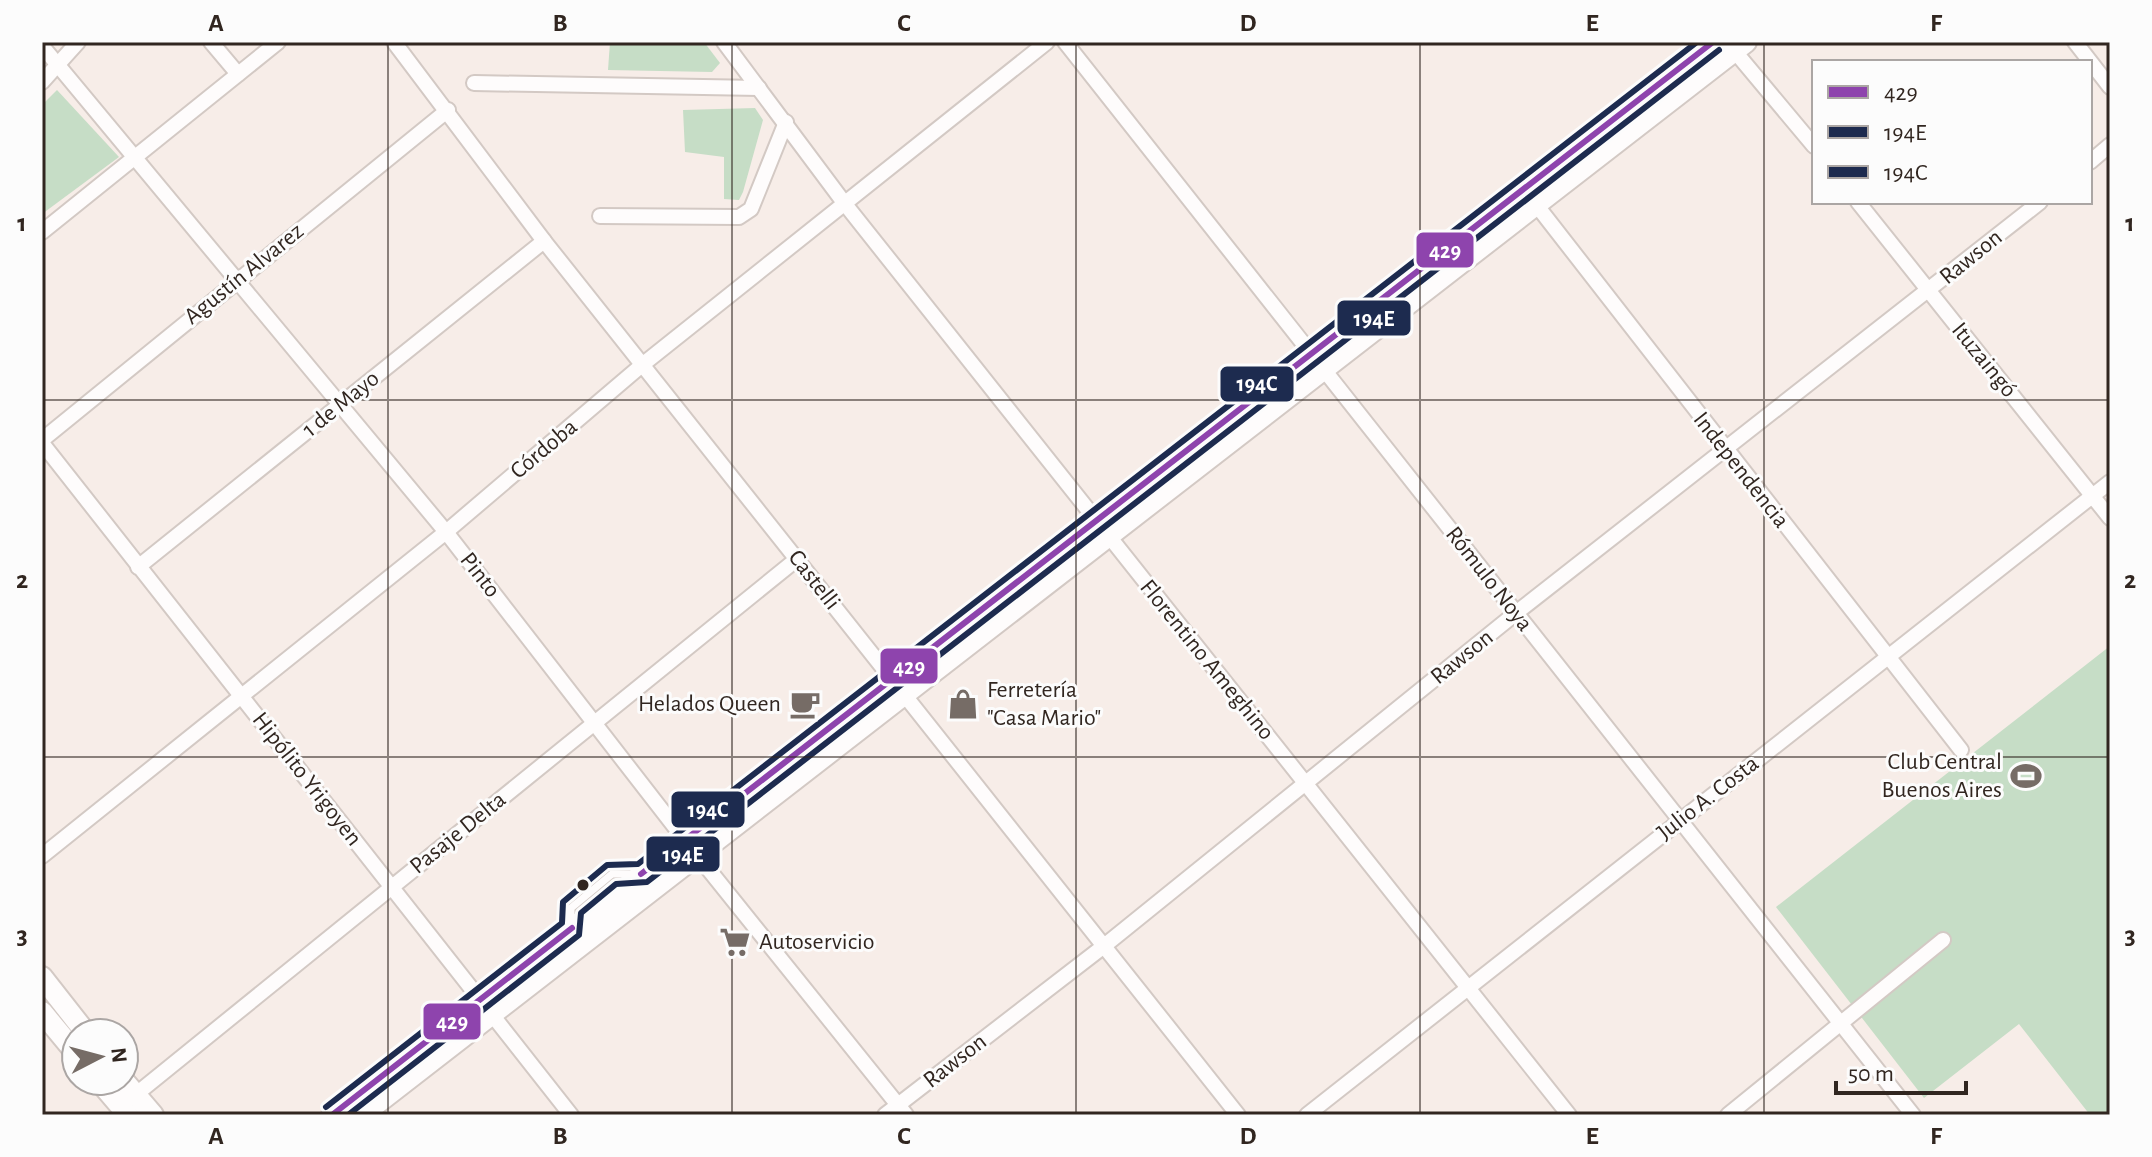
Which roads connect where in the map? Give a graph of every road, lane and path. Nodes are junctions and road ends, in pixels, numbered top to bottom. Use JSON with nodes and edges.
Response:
{"nodes":[{"id":1,"x":78,"y":42,"type":"edge"},
{"id":2,"x":211,"y":42,"type":"edge"},
{"id":3,"x":278,"y":42,"type":"edge"},
{"id":4,"x":394,"y":42,"type":"edge"},
{"id":5,"x":724,"y":42,"type":"edge"},
{"id":6,"x":1047,"y":42,"type":"edge"},
{"id":7,"x":1065,"y":42,"type":"edge"},
{"id":8,"x":1713,"y":42,"type":"edge"},
{"id":9,"x":2075,"y":42,"type":"edge"},
{"id":10,"x":1737,"y":44,"type":"edge"},
{"id":11,"x":42,"y":46,"type":"edge"},
{"id":12,"x":2089,"y":60,"type":"edge"},
{"id":13,"x":2092,"y":64,"type":"edge"},
{"id":14,"x":58,"y":65,"type":"junction"},
{"id":15,"x":238,"y":74,"type":"junction"},
{"id":16,"x":42,"y":82,"type":"edge"},
{"id":17,"x":474,"y":83,"type":"dead end"},
{"id":18,"x":2110,"y":87,"type":"edge"},
{"id":19,"x":759,"y":88,"type":"junction"},
{"id":20,"x":448,"y":110,"type":"junction"},
{"id":21,"x":786,"y":122,"type":"junction"},
{"id":22,"x":1812,"y":143,"type":"edge"},
{"id":23,"x":2110,"y":145,"type":"edge"},
{"id":24,"x":135,"y":158,"type":"junction"},
{"id":25,"x":2092,"y":160,"type":"edge"},
{"id":26,"x":1524,"y":188,"type":"junction"},
{"id":27,"x":845,"y":204,"type":"junction"},
{"id":28,"x":1860,"y":204,"type":"edge"},
{"id":29,"x":2038,"y":204,"type":"edge"},
{"id":30,"x":1537,"y":205,"type":"junction"},
{"id":31,"x":600,"y":216,"type":"dead end"},
{"id":32,"x":42,"y":232,"type":"edge"},
{"id":33,"x":544,"y":241,"type":"junction"},
{"id":34,"x":237,"y":280,"type":"junction"},
{"id":35,"x":1929,"y":291,"type":"junction"},
{"id":36,"x":1317,"y":362,"type":"junction"},
{"id":37,"x":642,"y":365,"type":"junction"},
{"id":38,"x":340,"y":405,"type":"junction"},
{"id":39,"x":42,"y":442,"type":"edge"},
{"id":40,"x":1725,"y":450,"type":"junction"},
{"id":41,"x":2110,"y":482,"type":"edge"},
{"id":42,"x":2092,"y":496,"type":"junction"},
{"id":43,"x":2110,"y":518,"type":"edge"},
{"id":44,"x":1102,"y":528,"type":"junction"},
{"id":45,"x":446,"y":532,"type":"junction"},
{"id":46,"x":797,"y":559,"type":"junction"},
{"id":47,"x":138,"y":567,"type":"junction"},
{"id":48,"x":1516,"y":613,"type":"junction"},
{"id":49,"x":1887,"y":657,"type":"junction"},
{"id":50,"x":898,"y":687,"type":"junction"},
{"id":51,"x":242,"y":696,"type":"junction"},
{"id":52,"x":594,"y":722,"type":"junction"},
{"id":53,"x":1961,"y":750,"type":"dead end"},
{"id":54,"x":1305,"y":783,"type":"junction"},
{"id":55,"x":1680,"y":821,"type":"junction"},
{"id":56,"x":691,"y":848,"type":"junction"},
{"id":57,"x":42,"y":856,"type":"edge"},
{"id":58,"x":392,"y":886,"type":"junction"},
{"id":59,"x":1943,"y":940,"type":"dead end"},
{"id":60,"x":1104,"y":946,"type":"junction"},
{"id":61,"x":42,"y":977,"type":"edge"},
{"id":62,"x":1468,"y":988,"type":"junction"},
{"id":63,"x":486,"y":1007,"type":"junction"},
{"id":64,"x":42,"y":1012,"type":"edge"},
{"id":65,"x":73,"y":1017,"type":"edge"},
{"id":66,"x":1840,"y":1023,"type":"junction"},
{"id":67,"x":60,"y":1034,"type":"edge"},
{"id":68,"x":127,"y":1100,"type":"edge"},
{"id":69,"x":902,"y":1110,"type":"edge"},
{"id":70,"x":153,"y":1115,"type":"edge"},
{"id":71,"x":332,"y":1115,"type":"edge"},
{"id":72,"x":362,"y":1115,"type":"edge"},
{"id":73,"x":571,"y":1115,"type":"edge"},
{"id":74,"x":885,"y":1115,"type":"edge"},
{"id":75,"x":1238,"y":1115,"type":"edge"},
{"id":76,"x":1307,"y":1115,"type":"edge"},
{"id":77,"x":1569,"y":1115,"type":"edge"},
{"id":78,"x":1728,"y":1115,"type":"edge"},
{"id":79,"x":1913,"y":1115,"type":"edge"}],
"edges":[{"from":1,"to":14,"type":"street"},
{"from":2,"to":15,"type":"street"},
{"from":3,"to":15,"type":"street"},
{"from":4,"to":20,"type":"street","name":"Castelli"},
{"from":5,"to":19,"type":"street","name":"Florentino Ameghino"},
{"from":6,"to":27,"type":"street","name":"Córdoba"},
{"from":7,"to":36,"type":"street","name":"Rómulo Noya"},
{"from":8,"to":26,"type":"main road"},
{"from":9,"to":12,"type":"street"},
{"from":10,"to":22,"type":"street"},
{"from":10,"to":30,"type":"main road"},
{"from":11,"to":14,"type":"street","name":"Pinto"},
{"from":13,"to":18,"type":"street"},
{"from":14,"to":16,"type":"street"},
{"from":14,"to":24,"type":"street","name":"Pinto"},
{"from":15,"to":24,"type":"street"},
{"from":17,"to":19,"type":"street"},
{"from":19,"to":21,"type":"street","name":"Florentino Ameghino"},
{"from":20,"to":33,"type":"street","name":"Castelli"},
{"from":20,"to":34,"type":"street","name":"Agustín Alvarez"},
{"from":21,"to":27,"type":"street","name":"Florentino Ameghino"},
{"from":21,"to":31,"type":"street"},
{"from":23,"to":25,"type":"street"},
{"from":24,"to":32,"type":"street"},
{"from":24,"to":34,"type":"street","name":"Pinto"},
{"from":26,"to":30,"type":"street","name":"Independencia"},
{"from":26,"to":36,"type":"main road"},
{"from":27,"to":37,"type":"street","name":"Córdoba"},
{"from":27,"to":44,"type":"street","name":"Florentino Ameghino"},
{"from":28,"to":35,"type":"street","name":"Ituzaingó"},
{"from":29,"to":35,"type":"street","name":"Rawson"},
{"from":30,"to":36,"type":"main road"},
{"from":30,"to":40,"type":"street","name":"Independencia"},
{"from":33,"to":37,"type":"street","name":"Castelli"},
{"from":33,"to":38,"type":"street","name":"1 de Mayo"},
{"from":34,"to":38,"type":"street","name":"Pinto"},
{"from":34,"to":39,"type":"street","name":"Agustín Alvarez"},
{"from":35,"to":40,"type":"street","name":"Rawson"},
{"from":35,"to":42,"type":"street","name":"Ituzaingó"},
{"from":36,"to":44,"type":"main road"},
{"from":36,"to":48,"type":"street","name":"Rómulo Noya"},
{"from":37,"to":45,"type":"street","name":"Córdoba"},
{"from":37,"to":46,"type":"street","name":"Castelli"},
{"from":38,"to":45,"type":"street","name":"Pinto"},
{"from":38,"to":47,"type":"street","name":"1 de Mayo"},
{"from":39,"to":47,"type":"street","name":"Hipólito Yrigoyen"},
{"from":40,"to":48,"type":"street","name":"Rawson"},
{"from":40,"to":49,"type":"street","name":"Independencia"},
{"from":41,"to":42,"type":"street","name":"Julio A. Costa"},
{"from":42,"to":43,"type":"street","name":"Ituzaingó"},
{"from":42,"to":49,"type":"street","name":"Julio A. Costa"},
{"from":44,"to":50,"type":"main road"},
{"from":44,"to":54,"type":"street","name":"Florentino Ameghino"},
{"from":45,"to":51,"type":"street","name":"Córdoba"},
{"from":45,"to":52,"type":"street","name":"Pinto"},
{"from":46,"to":50,"type":"street","name":"Castelli"},
{"from":46,"to":52,"type":"street","name":"Pasaje Delta"},
{"from":47,"to":51,"type":"street","name":"Hipólito Yrigoyen"},
{"from":48,"to":54,"type":"street","name":"Rawson"},
{"from":48,"to":55,"type":"street","name":"Rómulo Noya"},
{"from":49,"to":53,"type":"street","name":"Independencia"},
{"from":49,"to":55,"type":"street","name":"Julio A. Costa"},
{"from":50,"to":56,"type":"main road"},
{"from":50,"to":60,"type":"street","name":"Castelli"},
{"from":51,"to":57,"type":"street","name":"Córdoba"},
{"from":51,"to":58,"type":"street","name":"Hipólito Yrigoyen"},
{"from":52,"to":56,"type":"street","name":"Pinto"},
{"from":52,"to":58,"type":"street","name":"Pasaje Delta"},
{"from":54,"to":60,"type":"street","name":"Rawson"},
{"from":54,"to":62,"type":"street","name":"Florentino Ameghino"},
{"from":55,"to":62,"type":"street","name":"Julio A. Costa"},
{"from":55,"to":66,"type":"street","name":"Rómulo Noya"},
{"from":56,"to":63,"type":"main road"},
{"from":56,"to":63,"type":"main road"},
{"from":56,"to":69,"type":"street","name":"Pinto"},
{"from":58,"to":63,"type":"street","name":"Hipólito Yrigoyen"},
{"from":58,"to":68,"type":"street","name":"Pasaje Delta"},
{"from":59,"to":66,"type":"street"},
{"from":60,"to":69,"type":"street","name":"Rawson"},
{"from":60,"to":75,"type":"street","name":"Castelli"},
{"from":61,"to":65,"type":"main road"},
{"from":62,"to":76,"type":"street","name":"Julio A. Costa"},
{"from":62,"to":77,"type":"street","name":"Florentino Ameghino"},
{"from":63,"to":71,"type":"main road"},
{"from":63,"to":72,"type":"main road"},
{"from":63,"to":73,"type":"street","name":"Hipólito Yrigoyen"},
{"from":64,"to":67,"type":"main road"},
{"from":66,"to":78,"type":"street"},
{"from":66,"to":79,"type":"street","name":"Rómulo Noya"},
{"from":68,"to":70,"type":"main road"},
{"from":69,"to":74,"type":"street","name":"Rawson"}]}
